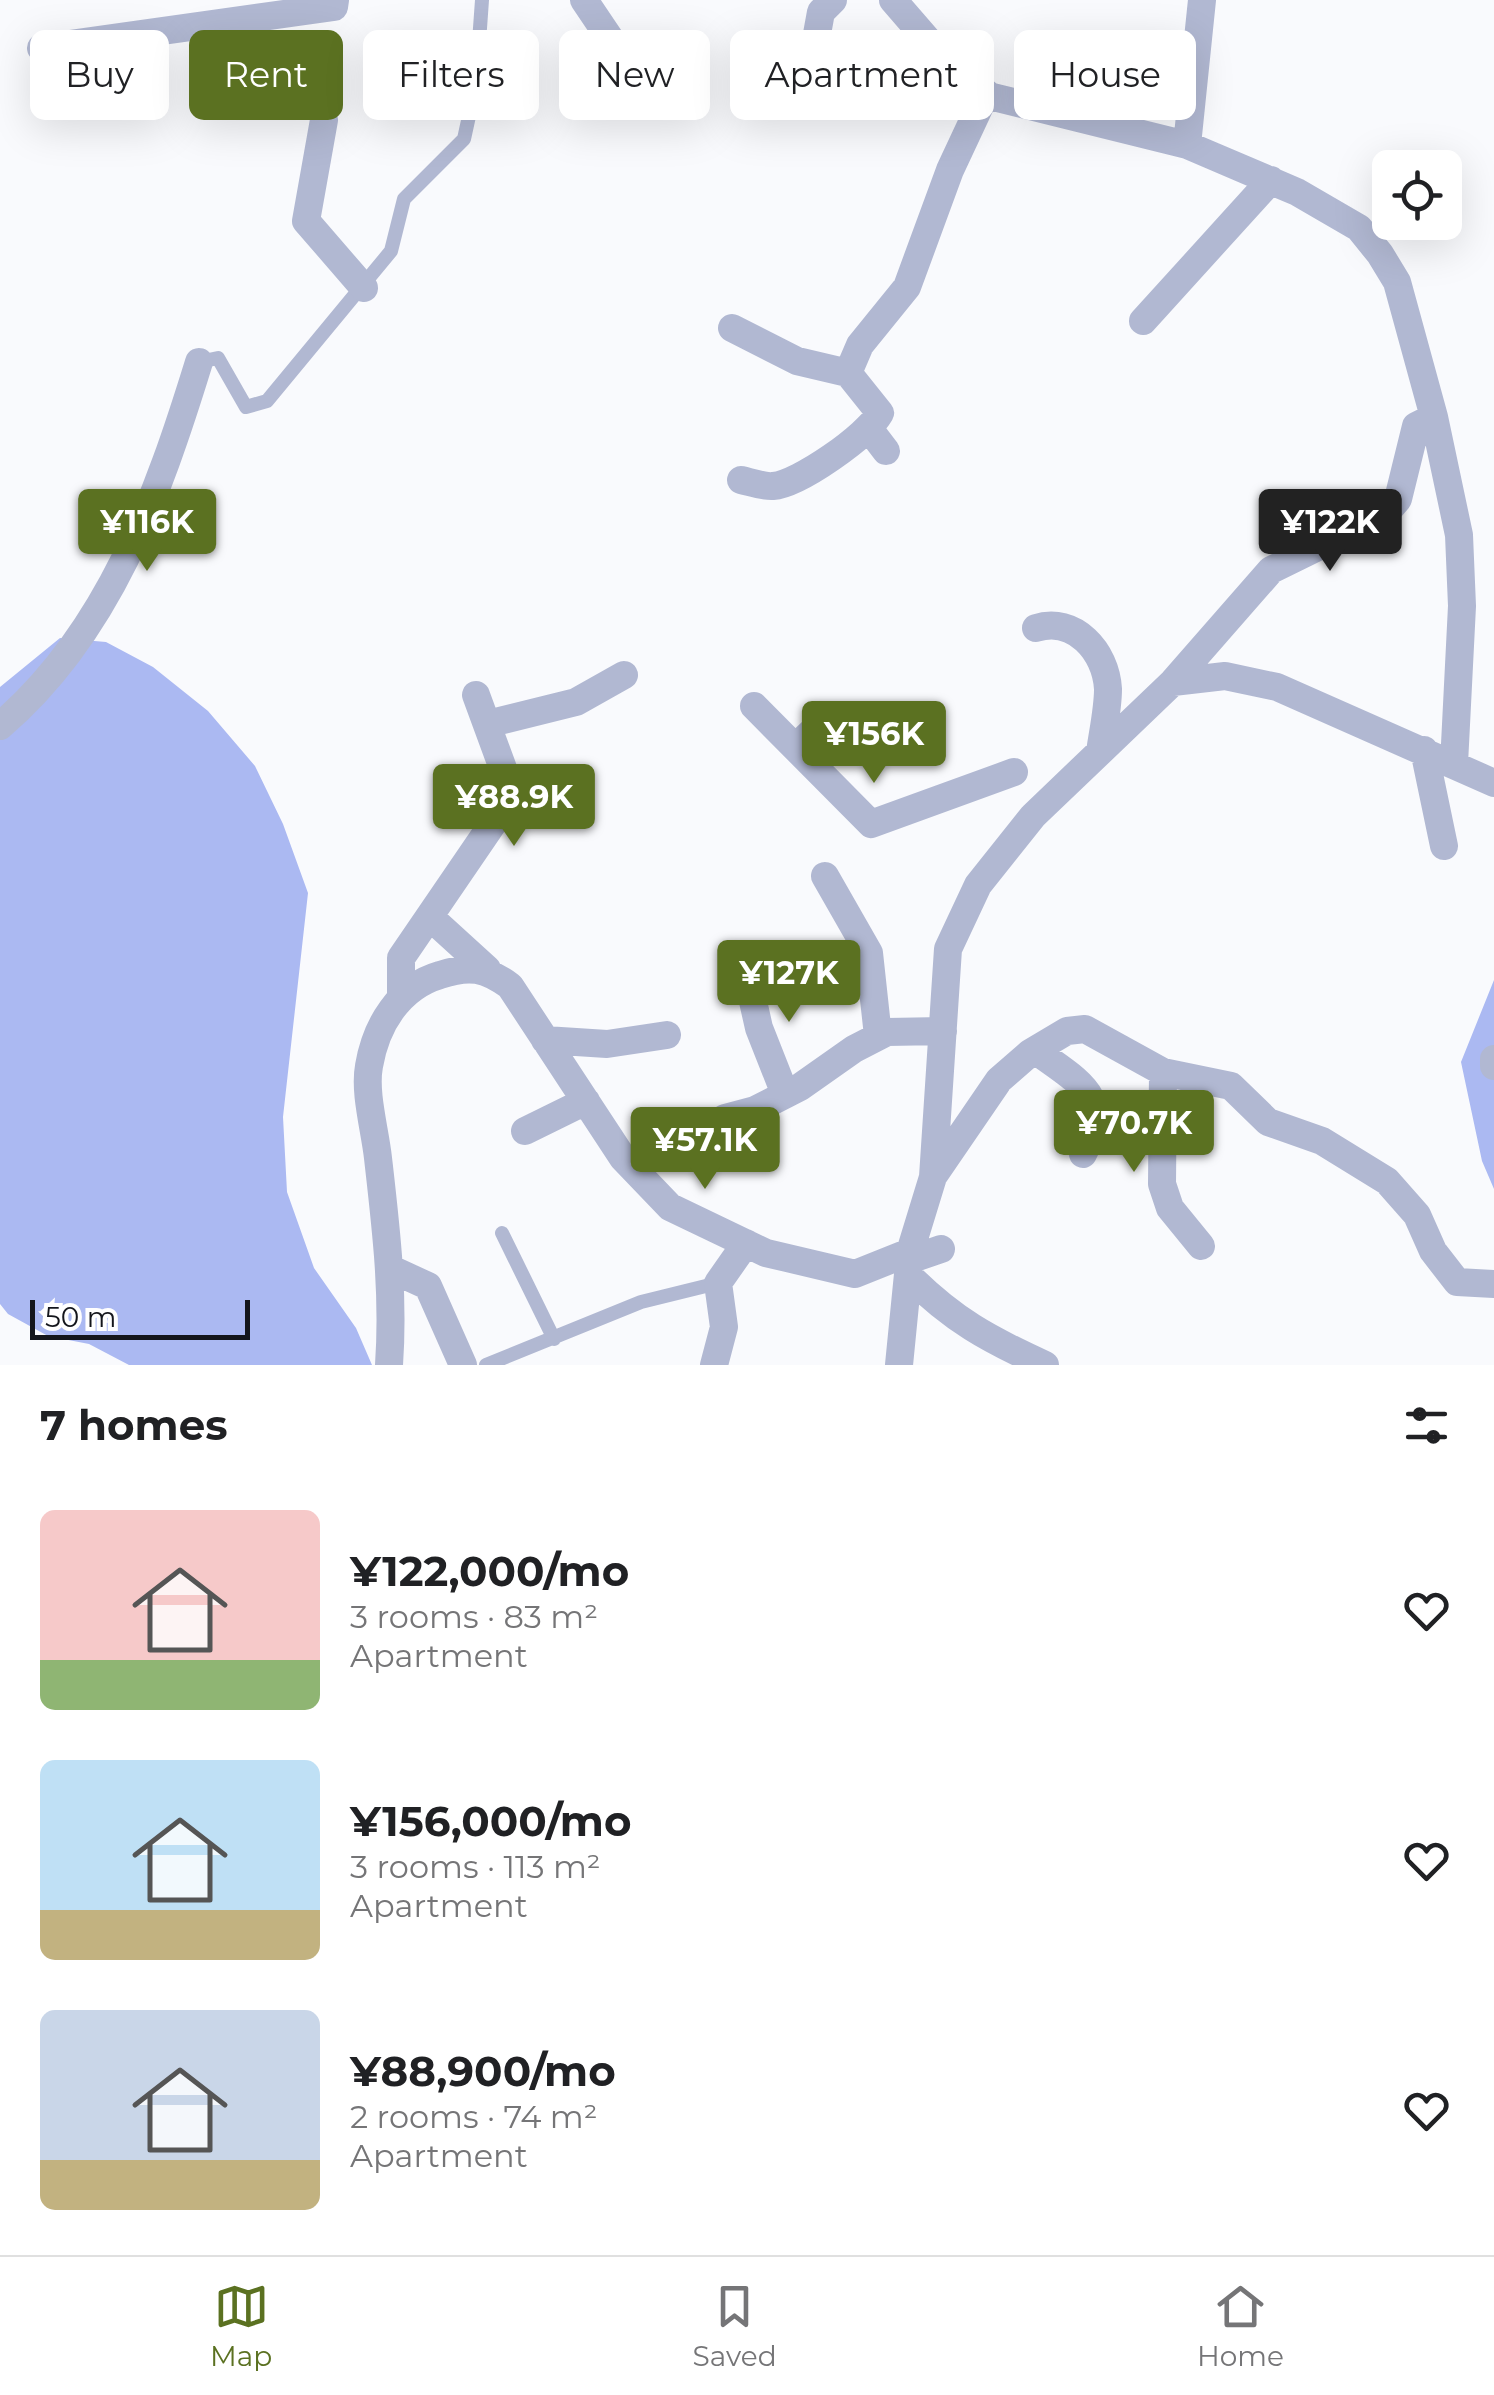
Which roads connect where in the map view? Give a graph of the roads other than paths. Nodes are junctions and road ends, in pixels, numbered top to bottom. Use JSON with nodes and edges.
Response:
{"nodes":[{"id":1,"x":335,"y":0,"type":"edge"},
{"id":2,"x":482,"y":0,"type":"edge"},
{"id":3,"x":584,"y":0,"type":"edge"},
{"id":4,"x":833,"y":0,"type":"edge"},
{"id":5,"x":893,"y":0,"type":"edge"},
{"id":6,"x":1202,"y":0,"type":"edge"},
{"id":7,"x":222,"y":23,"type":"junction"},
{"id":8,"x":169,"y":30,"type":"edge"},
{"id":9,"x":221,"y":30,"type":"edge"},
{"id":10,"x":604,"y":30,"type":"edge"},
{"id":11,"x":818,"y":30,"type":"edge"},
{"id":12,"x":919,"y":30,"type":"edge"},
{"id":13,"x":994,"y":95,"type":"edge"},
{"id":14,"x":324,"y":120,"type":"dead end"},
{"id":15,"x":973,"y":120,"type":"edge"},
{"id":16,"x":1188,"y":145,"type":"junction"},
{"id":17,"x":1271,"y":180,"type":"junction"},
{"id":18,"x":364,"y":288,"type":"junction"},
{"id":19,"x":1143,"y":321,"type":"dead end"},
{"id":20,"x":732,"y":328,"type":"dead end"},
{"id":21,"x":199,"y":362,"type":"joint"},
{"id":22,"x":848,"y":373,"type":"junction"},
{"id":23,"x":1434,"y":417,"type":"junction"},
{"id":24,"x":754,"y":491,"type":"dead end"},
{"id":25,"x":1036,"y":628,"type":"dead end"},
{"id":26,"x":624,"y":676,"type":"dead end"},
{"id":27,"x":1173,"y":682,"type":"junction"},
{"id":28,"x":476,"y":695,"type":"dead end"},
{"id":29,"x":754,"y":706,"type":"dead end"},
{"id":30,"x":487,"y":724,"type":"junction"},
{"id":31,"x":0,"y":726,"type":"edge"},
{"id":32,"x":1424,"y":750,"type":"junction"},
{"id":33,"x":1100,"y":752,"type":"junction"},
{"id":34,"x":1454,"y":764,"type":"junction"},
{"id":35,"x":1494,"y":783,"type":"edge"},
{"id":36,"x":1058,"y":792,"type":"junction"},
{"id":37,"x":1444,"y":846,"type":"dead end"},
{"id":38,"x":825,"y":876,"type":"dead end"},
{"id":39,"x":430,"y":918,"type":"junction"},
{"id":40,"x":487,"y":969,"type":"junction"},
{"id":41,"x":746,"y":970,"type":"dead end"},
{"id":42,"x":401,"y":998,"type":"junction"},
{"id":43,"x":942,"y":1031,"type":"junction"},
{"id":44,"x":667,"y":1035,"type":"dead end"},
{"id":45,"x":878,"y":1036,"type":"junction"},
{"id":46,"x":546,"y":1040,"type":"junction"},
{"id":47,"x":1034,"y":1050,"type":"junction"},
{"id":48,"x":1163,"y":1072,"type":"junction"},
{"id":49,"x":785,"y":1094,"type":"junction"},
{"id":50,"x":586,"y":1101,"type":"junction"},
{"id":51,"x":726,"y":1118,"type":"dead end"},
{"id":52,"x":525,"y":1131,"type":"dead end"},
{"id":53,"x":1084,"y":1154,"type":"dead end"},
{"id":54,"x":933,"y":1177,"type":"junction"},
{"id":55,"x":502,"y":1233,"type":"dead end"},
{"id":56,"x":746,"y":1243,"type":"junction"},
{"id":57,"x":1202,"y":1246,"type":"dead end"},
{"id":58,"x":941,"y":1249,"type":"dead end"},
{"id":59,"x":909,"y":1262,"type":"junction"},
{"id":60,"x":391,"y":1268,"type":"junction"},
{"id":61,"x":718,"y":1284,"type":"junction"},
{"id":62,"x":1494,"y":1284,"type":"edge"},
{"id":63,"x":554,"y":1339,"type":"junction"},
{"id":64,"x":389,"y":1365,"type":"edge"},
{"id":65,"x":463,"y":1365,"type":"edge"},
{"id":66,"x":486,"y":1365,"type":"edge"},
{"id":67,"x":714,"y":1365,"type":"edge"},
{"id":68,"x":899,"y":1365,"type":"edge"},
{"id":69,"x":1045,"y":1365,"type":"edge"}],
"edges":[{"from":1,"to":7,"type":"street"},
{"from":2,"to":18,"type":"lane"},
{"from":3,"to":10,"type":"street"},
{"from":4,"to":11,"type":"street"},
{"from":5,"to":12,"type":"street"},
{"from":6,"to":16,"type":"street"},
{"from":7,"to":8,"type":"street"},
{"from":7,"to":9,"type":"street"},
{"from":13,"to":16,"type":"street"},
{"from":14,"to":18,"type":"street"},
{"from":15,"to":22,"type":"street"},
{"from":16,"to":17,"type":"street"},
{"from":17,"to":19,"type":"street"},
{"from":17,"to":23,"type":"street"},
{"from":18,"to":21,"type":"lane"},
{"from":20,"to":22,"type":"street"},
{"from":21,"to":31,"type":"street"},
{"from":22,"to":24,"type":"street"},
{"from":23,"to":27,"type":"street"},
{"from":23,"to":34,"type":"street"},
{"from":25,"to":33,"type":"street"},
{"from":26,"to":30,"type":"street"},
{"from":27,"to":32,"type":"street"},
{"from":27,"to":33,"type":"street"},
{"from":28,"to":30,"type":"street"},
{"from":29,"to":36,"type":"street"},
{"from":30,"to":39,"type":"street"},
{"from":32,"to":34,"type":"street"},
{"from":32,"to":37,"type":"street"},
{"from":33,"to":36,"type":"street"},
{"from":34,"to":35,"type":"street"},
{"from":36,"to":43,"type":"street"},
{"from":38,"to":45,"type":"street"},
{"from":39,"to":40,"type":"street"},
{"from":39,"to":42,"type":"street"},
{"from":40,"to":42,"type":"street"},
{"from":40,"to":46,"type":"street"},
{"from":41,"to":49,"type":"street"},
{"from":42,"to":60,"type":"street"},
{"from":43,"to":45,"type":"street"},
{"from":43,"to":54,"type":"street"},
{"from":44,"to":46,"type":"street"},
{"from":45,"to":49,"type":"street"},
{"from":46,"to":50,"type":"street"},
{"from":47,"to":48,"type":"street"},
{"from":47,"to":53,"type":"street"},
{"from":47,"to":54,"type":"street"},
{"from":48,"to":57,"type":"street"},
{"from":48,"to":62,"type":"street"},
{"from":49,"to":51,"type":"street"},
{"from":50,"to":52,"type":"street"},
{"from":50,"to":56,"type":"street"},
{"from":54,"to":59,"type":"street"},
{"from":55,"to":63,"type":"lane"},
{"from":56,"to":59,"type":"street"},
{"from":56,"to":61,"type":"street"},
{"from":58,"to":59,"type":"street"},
{"from":59,"to":68,"type":"street"},
{"from":59,"to":69,"type":"street"},
{"from":60,"to":64,"type":"street"},
{"from":60,"to":65,"type":"street"},
{"from":61,"to":63,"type":"lane"},
{"from":61,"to":67,"type":"street"},
{"from":63,"to":66,"type":"lane"}]}
